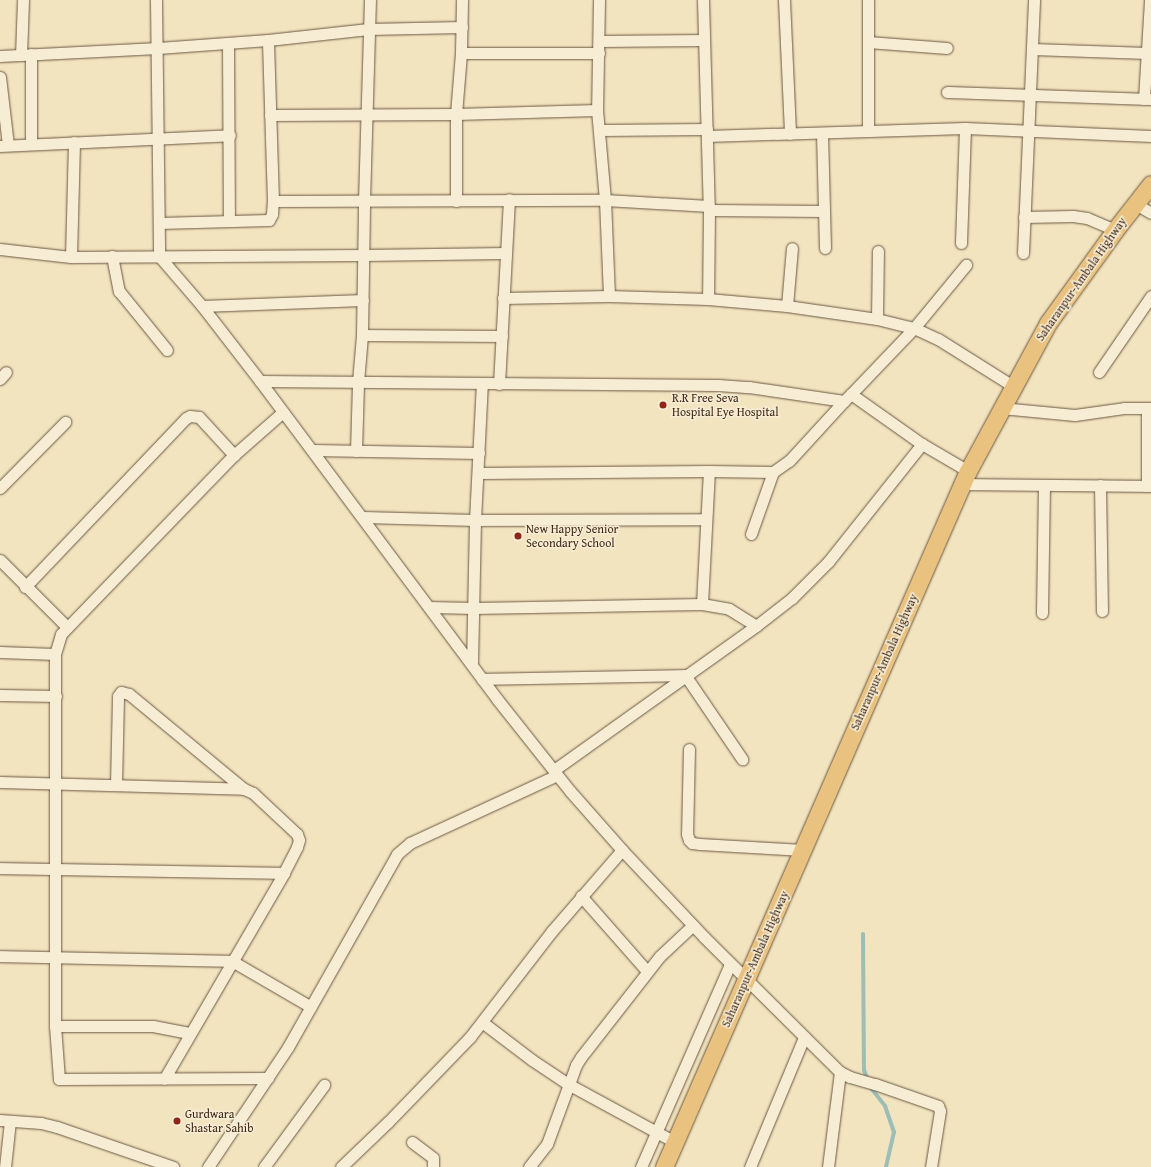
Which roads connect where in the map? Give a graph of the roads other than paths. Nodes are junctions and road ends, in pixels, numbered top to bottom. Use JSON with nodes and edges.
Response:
{"nodes":[{"id":1,"x":23,"y":0,"type":"edge"},
{"id":2,"x":156,"y":0,"type":"edge"},
{"id":3,"x":370,"y":0,"type":"edge"},
{"id":4,"x":462,"y":0,"type":"edge"},
{"id":5,"x":600,"y":0,"type":"edge"},
{"id":6,"x":703,"y":0,"type":"edge"},
{"id":7,"x":784,"y":0,"type":"edge"},
{"id":8,"x":868,"y":0,"type":"edge"},
{"id":9,"x":1034,"y":0,"type":"edge"},
{"id":10,"x":1150,"y":0,"type":"edge"},
{"id":11,"x":462,"y":27,"type":"junction"},
{"id":12,"x":368,"y":29,"type":"junction"},
{"id":13,"x":268,"y":40,"type":"junction"},
{"id":14,"x":704,"y":40,"type":"junction"},
{"id":15,"x":599,"y":41,"type":"junction"},
{"id":16,"x":868,"y":42,"type":"junction"},
{"id":17,"x":228,"y":43,"type":"junction"},
{"id":18,"x":158,"y":48,"type":"junction"},
{"id":19,"x":947,"y":48,"type":"dead end"},
{"id":20,"x":1032,"y":49,"type":"junction"},
{"id":21,"x":461,"y":53,"type":"junction"},
{"id":22,"x":598,"y":53,"type":"junction"},
{"id":23,"x":1147,"y":53,"type":"junction"},
{"id":24,"x":26,"y":54,"type":"junction"},
{"id":25,"x":0,"y":56,"type":"edge"},
{"id":26,"x":0,"y":77,"type":"edge"},
{"id":27,"x":947,"y":92,"type":"dead end"},
{"id":28,"x":1029,"y":95,"type":"junction"},
{"id":29,"x":1148,"y":99,"type":"edge"},
{"id":30,"x":597,"y":110,"type":"junction"},
{"id":31,"x":456,"y":114,"type":"junction"},
{"id":32,"x":270,"y":115,"type":"junction"},
{"id":33,"x":366,"y":115,"type":"junction"},
{"id":34,"x":965,"y":128,"type":"junction"},
{"id":35,"x":600,"y":130,"type":"junction"},
{"id":36,"x":868,"y":131,"type":"junction"},
{"id":37,"x":1029,"y":131,"type":"junction"},
{"id":38,"x":707,"y":133,"type":"junction"},
{"id":39,"x":822,"y":133,"type":"junction"},
{"id":40,"x":790,"y":134,"type":"junction"},
{"id":41,"x":230,"y":135,"type":"junction"},
{"id":42,"x":1151,"y":136,"type":"edge"},
{"id":43,"x":157,"y":138,"type":"junction"},
{"id":44,"x":74,"y":142,"type":"junction"},
{"id":45,"x":31,"y":144,"type":"junction"},
{"id":46,"x":4,"y":146,"type":"edge"},
{"id":47,"x":1151,"y":184,"type":"edge"},
{"id":48,"x":509,"y":200,"type":"junction"},
{"id":49,"x":605,"y":200,"type":"junction"},
{"id":50,"x":364,"y":201,"type":"junction"},
{"id":51,"x":456,"y":201,"type":"junction"},
{"id":52,"x":273,"y":202,"type":"junction"},
{"id":53,"x":1136,"y":204,"type":"junction"},
{"id":54,"x":709,"y":208,"type":"junction"},
{"id":55,"x":824,"y":211,"type":"junction"},
{"id":56,"x":1151,"y":213,"type":"edge"},
{"id":57,"x":1024,"y":217,"type":"junction"},
{"id":58,"x":229,"y":221,"type":"junction"},
{"id":59,"x":159,"y":223,"type":"junction"},
{"id":60,"x":1114,"y":230,"type":"junction"},
{"id":61,"x":962,"y":243,"type":"dead end"},
{"id":62,"x":792,"y":248,"type":"dead end"},
{"id":63,"x":825,"y":248,"type":"dead end"},
{"id":64,"x":0,"y":249,"type":"edge"},
{"id":65,"x":878,"y":252,"type":"dead end"},
{"id":66,"x":505,"y":253,"type":"junction"},
{"id":67,"x":1023,"y":254,"type":"dead end"},
{"id":68,"x":364,"y":255,"type":"junction"},
{"id":69,"x":112,"y":256,"type":"junction"},
{"id":70,"x":159,"y":256,"type":"junction"},
{"id":71,"x":71,"y":257,"type":"junction"},
{"id":72,"x":966,"y":265,"type":"dead end"},
{"id":73,"x":609,"y":296,"type":"junction"},
{"id":74,"x":1151,"y":296,"type":"edge"},
{"id":75,"x":503,"y":298,"type":"junction"},
{"id":76,"x":708,"y":299,"type":"junction"},
{"id":77,"x":363,"y":300,"type":"junction"},
{"id":78,"x":202,"y":306,"type":"junction"},
{"id":79,"x":787,"y":306,"type":"junction"},
{"id":80,"x":1147,"y":310,"type":"edge"},
{"id":81,"x":876,"y":318,"type":"junction"},
{"id":82,"x":914,"y":328,"type":"junction"},
{"id":83,"x":362,"y":335,"type":"junction"},
{"id":84,"x":502,"y":336,"type":"junction"},
{"id":85,"x":167,"y":350,"type":"dead end"},
{"id":86,"x":1100,"y":372,"type":"dead end"},
{"id":87,"x":260,"y":381,"type":"junction"},
{"id":88,"x":358,"y":382,"type":"junction"},
{"id":89,"x":482,"y":383,"type":"junction"},
{"id":90,"x":498,"y":384,"type":"junction"},
{"id":91,"x":1013,"y":386,"type":"junction"},
{"id":92,"x":847,"y":397,"type":"junction"},
{"id":93,"x":1001,"y":408,"type":"junction"},
{"id":94,"x":1149,"y":408,"type":"edge"},
{"id":95,"x":283,"y":412,"type":"junction"},
{"id":96,"x":65,"y":422,"type":"dead end"},
{"id":97,"x":922,"y":444,"type":"junction"},
{"id":98,"x":312,"y":450,"type":"junction"},
{"id":99,"x":356,"y":451,"type":"junction"},
{"id":100,"x":479,"y":453,"type":"junction"},
{"id":101,"x":234,"y":455,"type":"junction"},
{"id":102,"x":709,"y":471,"type":"junction"},
{"id":103,"x":773,"y":472,"type":"junction"},
{"id":104,"x":478,"y":473,"type":"junction"},
{"id":105,"x":965,"y":477,"type":"junction"},
{"id":106,"x":1044,"y":485,"type":"junction"},
{"id":107,"x":1100,"y":485,"type":"junction"},
{"id":108,"x":1149,"y":486,"type":"edge"},
{"id":109,"x":0,"y":488,"type":"edge"},
{"id":110,"x":363,"y":517,"type":"junction"},
{"id":111,"x":706,"y":519,"type":"junction"},
{"id":112,"x":475,"y":520,"type":"junction"},
{"id":113,"x":751,"y":534,"type":"dead end"},
{"id":114,"x":0,"y":560,"type":"edge"},
{"id":115,"x":25,"y":587,"type":"junction"},
{"id":116,"x":702,"y":604,"type":"junction"},
{"id":117,"x":429,"y":607,"type":"junction"},
{"id":118,"x":474,"y":608,"type":"junction"},
{"id":119,"x":1102,"y":611,"type":"dead end"},
{"id":120,"x":1042,"y":613,"type":"dead end"},
{"id":121,"x":756,"y":626,"type":"junction"},
{"id":122,"x":67,"y":627,"type":"junction"},
{"id":123,"x":0,"y":652,"type":"edge"},
{"id":124,"x":55,"y":654,"type":"junction"},
{"id":125,"x":472,"y":664,"type":"junction"},
{"id":126,"x":685,"y":675,"type":"junction"},
{"id":127,"x":482,"y":678,"type":"junction"},
{"id":128,"x":0,"y":695,"type":"edge"},
{"id":129,"x":56,"y":696,"type":"junction"},
{"id":130,"x":690,"y":749,"type":"dead end"},
{"id":131,"x":742,"y":759,"type":"dead end"},
{"id":132,"x":555,"y":773,"type":"junction"},
{"id":133,"x":0,"y":782,"type":"edge"},
{"id":134,"x":54,"y":783,"type":"junction"},
{"id":135,"x":116,"y":785,"type":"junction"},
{"id":136,"x":244,"y":789,"type":"junction"},
{"id":137,"x":622,"y":850,"type":"junction"},
{"id":138,"x":803,"y":850,"type":"junction"},
{"id":139,"x":0,"y":868,"type":"edge"},
{"id":140,"x":54,"y":868,"type":"junction"},
{"id":141,"x":284,"y":873,"type":"junction"},
{"id":142,"x":581,"y":896,"type":"junction"},
{"id":143,"x":693,"y":925,"type":"junction"},
{"id":144,"x":0,"y":956,"type":"edge"},
{"id":145,"x":55,"y":957,"type":"junction"},
{"id":146,"x":232,"y":961,"type":"junction"},
{"id":147,"x":730,"y":964,"type":"junction"},
{"id":148,"x":647,"y":971,"type":"junction"},
{"id":149,"x":746,"y":980,"type":"junction"},
{"id":150,"x":310,"y":1007,"type":"junction"},
{"id":151,"x":482,"y":1022,"type":"junction"},
{"id":152,"x":55,"y":1026,"type":"junction"},
{"id":153,"x":190,"y":1033,"type":"junction"},
{"id":154,"x":804,"y":1037,"type":"junction"},
{"id":155,"x":840,"y":1072,"type":"junction"},
{"id":156,"x":268,"y":1078,"type":"junction"},
{"id":157,"x":164,"y":1079,"type":"junction"},
{"id":158,"x":568,"y":1084,"type":"junction"},
{"id":159,"x":324,"y":1085,"type":"dead end"},
{"id":160,"x":5,"y":1120,"type":"edge"},
{"id":161,"x":656,"y":1132,"type":"junction"},
{"id":162,"x":412,"y":1142,"type":"dead end"},
{"id":163,"x":675,"y":1142,"type":"junction"},
{"id":164,"x":5,"y":1167,"type":"edge"},
{"id":165,"x":173,"y":1167,"type":"edge"},
{"id":166,"x":208,"y":1167,"type":"edge"},
{"id":167,"x":264,"y":1167,"type":"edge"},
{"id":168,"x":341,"y":1167,"type":"edge"},
{"id":169,"x":433,"y":1167,"type":"edge"},
{"id":170,"x":530,"y":1167,"type":"edge"},
{"id":171,"x":641,"y":1167,"type":"edge"},
{"id":172,"x":664,"y":1167,"type":"edge"},
{"id":173,"x":750,"y":1167,"type":"edge"},
{"id":174,"x":828,"y":1167,"type":"edge"},
{"id":175,"x":931,"y":1167,"type":"edge"}],
"edges":[{"from":1,"to":24,"type":"street"},
{"from":2,"to":18,"type":"street"},
{"from":3,"to":12,"type":"street"},
{"from":4,"to":11,"type":"street"},
{"from":5,"to":15,"type":"street"},
{"from":6,"to":14,"type":"street"},
{"from":7,"to":40,"type":"street"},
{"from":8,"to":16,"type":"street"},
{"from":9,"to":20,"type":"street"},
{"from":10,"to":23,"type":"street"},
{"from":11,"to":12,"type":"street"},
{"from":11,"to":21,"type":"street"},
{"from":12,"to":13,"type":"street"},
{"from":12,"to":33,"type":"street"},
{"from":13,"to":17,"type":"street"},
{"from":13,"to":32,"type":"street"},
{"from":14,"to":15,"type":"street"},
{"from":14,"to":38,"type":"street"},
{"from":15,"to":22,"type":"street"},
{"from":16,"to":19,"type":"street"},
{"from":16,"to":36,"type":"street"},
{"from":17,"to":18,"type":"street"},
{"from":17,"to":41,"type":"street"},
{"from":18,"to":24,"type":"street"},
{"from":18,"to":43,"type":"street"},
{"from":20,"to":23,"type":"street"},
{"from":20,"to":28,"type":"street"},
{"from":21,"to":22,"type":"street"},
{"from":21,"to":31,"type":"street"},
{"from":22,"to":30,"type":"street"},
{"from":23,"to":29,"type":"street"},
{"from":24,"to":25,"type":"street"},
{"from":24,"to":45,"type":"street"},
{"from":26,"to":46,"type":"street"},
{"from":27,"to":28,"type":"street"},
{"from":28,"to":29,"type":"street"},
{"from":28,"to":37,"type":"street"},
{"from":30,"to":31,"type":"street"},
{"from":30,"to":35,"type":"street"},
{"from":31,"to":33,"type":"street"},
{"from":31,"to":51,"type":"street"},
{"from":32,"to":33,"type":"street"},
{"from":32,"to":52,"type":"street"},
{"from":33,"to":50,"type":"street"},
{"from":34,"to":36,"type":"street"},
{"from":34,"to":37,"type":"street"},
{"from":34,"to":61,"type":"street"},
{"from":35,"to":38,"type":"street"},
{"from":35,"to":49,"type":"street"},
{"from":36,"to":39,"type":"street"},
{"from":37,"to":42,"type":"street"},
{"from":37,"to":57,"type":"street"},
{"from":38,"to":40,"type":"street"},
{"from":38,"to":54,"type":"street"},
{"from":39,"to":40,"type":"street"},
{"from":39,"to":55,"type":"street"},
{"from":41,"to":43,"type":"street"},
{"from":41,"to":58,"type":"street"},
{"from":43,"to":44,"type":"street"},
{"from":43,"to":59,"type":"street"},
{"from":44,"to":45,"type":"street"},
{"from":44,"to":71,"type":"street"},
{"from":45,"to":46,"type":"street"},
{"from":47,"to":53,"type":"main road","name":"Saharanpur-Ambala Highway"},
{"from":48,"to":49,"type":"street"},
{"from":48,"to":51,"type":"street"},
{"from":48,"to":66,"type":"street"},
{"from":49,"to":54,"type":"street"},
{"from":49,"to":73,"type":"street"},
{"from":50,"to":51,"type":"street"},
{"from":50,"to":52,"type":"street"},
{"from":50,"to":68,"type":"street"},
{"from":52,"to":58,"type":"street"},
{"from":53,"to":56,"type":"street"},
{"from":53,"to":60,"type":"main road","name":"Saharanpur-Ambala Highway"},
{"from":54,"to":55,"type":"street"},
{"from":54,"to":76,"type":"street"},
{"from":55,"to":63,"type":"street"},
{"from":57,"to":60,"type":"street"},
{"from":57,"to":67,"type":"street"},
{"from":58,"to":59,"type":"street"},
{"from":59,"to":70,"type":"street"},
{"from":60,"to":91,"type":"main road","name":"Saharanpur-Ambala Highway"},
{"from":62,"to":79,"type":"street"},
{"from":64,"to":71,"type":"street"},
{"from":65,"to":81,"type":"street"},
{"from":66,"to":68,"type":"street"},
{"from":66,"to":75,"type":"street"},
{"from":68,"to":70,"type":"street"},
{"from":68,"to":77,"type":"street"},
{"from":69,"to":70,"type":"street"},
{"from":69,"to":71,"type":"street"},
{"from":69,"to":85,"type":"street"},
{"from":70,"to":78,"type":"street"},
{"from":72,"to":82,"type":"street"},
{"from":73,"to":75,"type":"street"},
{"from":73,"to":76,"type":"street"},
{"from":74,"to":80,"type":"street"},
{"from":75,"to":84,"type":"street"},
{"from":76,"to":79,"type":"street"},
{"from":77,"to":78,"type":"street"},
{"from":77,"to":83,"type":"street"},
{"from":78,"to":87,"type":"street"},
{"from":79,"to":81,"type":"street"},
{"from":80,"to":86,"type":"street"},
{"from":81,"to":82,"type":"street"},
{"from":82,"to":91,"type":"street"},
{"from":82,"to":92,"type":"street"},
{"from":83,"to":84,"type":"street"},
{"from":83,"to":88,"type":"street"},
{"from":84,"to":90,"type":"street"},
{"from":87,"to":88,"type":"street"},
{"from":87,"to":95,"type":"street"},
{"from":88,"to":89,"type":"street"},
{"from":88,"to":99,"type":"street"},
{"from":89,"to":90,"type":"street"},
{"from":89,"to":100,"type":"street"},
{"from":90,"to":92,"type":"street"},
{"from":91,"to":93,"type":"main road","name":"Saharanpur-Ambala Highway"},
{"from":92,"to":97,"type":"street"},
{"from":92,"to":103,"type":"street"},
{"from":93,"to":94,"type":"street"},
{"from":93,"to":105,"type":"main road","name":"Saharanpur-Ambala Highway"},
{"from":94,"to":108,"type":"street"},
{"from":95,"to":98,"type":"street"},
{"from":95,"to":101,"type":"street"},
{"from":96,"to":109,"type":"street"},
{"from":97,"to":105,"type":"street"},
{"from":97,"to":121,"type":"street"},
{"from":98,"to":99,"type":"street"},
{"from":98,"to":110,"type":"street"},
{"from":99,"to":100,"type":"street"},
{"from":100,"to":104,"type":"street"},
{"from":101,"to":115,"type":"street"},
{"from":101,"to":122,"type":"street"},
{"from":102,"to":103,"type":"street"},
{"from":102,"to":104,"type":"street"},
{"from":102,"to":111,"type":"street"},
{"from":103,"to":113,"type":"street"},
{"from":104,"to":112,"type":"street"},
{"from":105,"to":106,"type":"street"},
{"from":105,"to":138,"type":"main road","name":"Saharanpur-Ambala Highway"},
{"from":106,"to":107,"type":"street"},
{"from":106,"to":120,"type":"street"},
{"from":107,"to":108,"type":"street"},
{"from":107,"to":119,"type":"street"},
{"from":110,"to":112,"type":"street"},
{"from":110,"to":117,"type":"street"},
{"from":111,"to":112,"type":"street"},
{"from":111,"to":116,"type":"street"},
{"from":112,"to":118,"type":"street"},
{"from":114,"to":115,"type":"street"},
{"from":115,"to":122,"type":"street"},
{"from":116,"to":118,"type":"street"},
{"from":116,"to":121,"type":"street"},
{"from":117,"to":118,"type":"street"},
{"from":117,"to":125,"type":"street"},
{"from":118,"to":125,"type":"street"},
{"from":121,"to":126,"type":"street"},
{"from":122,"to":124,"type":"street"},
{"from":123,"to":124,"type":"street"},
{"from":124,"to":129,"type":"street"},
{"from":125,"to":127,"type":"street"},
{"from":126,"to":127,"type":"street"},
{"from":126,"to":131,"type":"street"},
{"from":126,"to":132,"type":"street"},
{"from":127,"to":132,"type":"street"},
{"from":128,"to":129,"type":"street"},
{"from":129,"to":134,"type":"street"},
{"from":130,"to":138,"type":"street"},
{"from":132,"to":137,"type":"street"},
{"from":132,"to":150,"type":"street"},
{"from":133,"to":134,"type":"street"},
{"from":134,"to":135,"type":"street"},
{"from":134,"to":140,"type":"street"},
{"from":135,"to":136,"type":"street"},
{"from":135,"to":136,"type":"street"},
{"from":136,"to":141,"type":"street"},
{"from":137,"to":142,"type":"street"},
{"from":137,"to":143,"type":"street"},
{"from":138,"to":149,"type":"main road","name":"Saharanpur-Ambala Highway"},
{"from":139,"to":140,"type":"street"},
{"from":140,"to":141,"type":"street"},
{"from":140,"to":145,"type":"street"},
{"from":141,"to":146,"type":"street"},
{"from":142,"to":148,"type":"street"},
{"from":142,"to":151,"type":"street"},
{"from":143,"to":147,"type":"street"},
{"from":143,"to":148,"type":"street"},
{"from":144,"to":145,"type":"street"},
{"from":145,"to":146,"type":"street"},
{"from":145,"to":152,"type":"street"},
{"from":146,"to":150,"type":"street"},
{"from":146,"to":153,"type":"street"},
{"from":147,"to":149,"type":"street"},
{"from":147,"to":161,"type":"street"},
{"from":148,"to":158,"type":"street"},
{"from":149,"to":154,"type":"street"},
{"from":149,"to":163,"type":"main road","name":"Saharanpur-Ambala Highway"},
{"from":150,"to":156,"type":"street"},
{"from":151,"to":158,"type":"street"},
{"from":151,"to":168,"type":"street"},
{"from":152,"to":153,"type":"street"},
{"from":152,"to":157,"type":"street"},
{"from":153,"to":157,"type":"street"},
{"from":154,"to":155,"type":"street"},
{"from":154,"to":173,"type":"street"},
{"from":155,"to":174,"type":"street"},
{"from":155,"to":175,"type":"street"},
{"from":156,"to":157,"type":"street"},
{"from":156,"to":166,"type":"street"},
{"from":158,"to":161,"type":"street"},
{"from":158,"to":170,"type":"street"},
{"from":159,"to":167,"type":"street"},
{"from":160,"to":164,"type":"street"},
{"from":160,"to":165,"type":"street"},
{"from":161,"to":163,"type":"street"},
{"from":161,"to":171,"type":"street"},
{"from":162,"to":169,"type":"street"},
{"from":163,"to":172,"type":"main road","name":"Saharanpur-Ambala Highway"}]}
